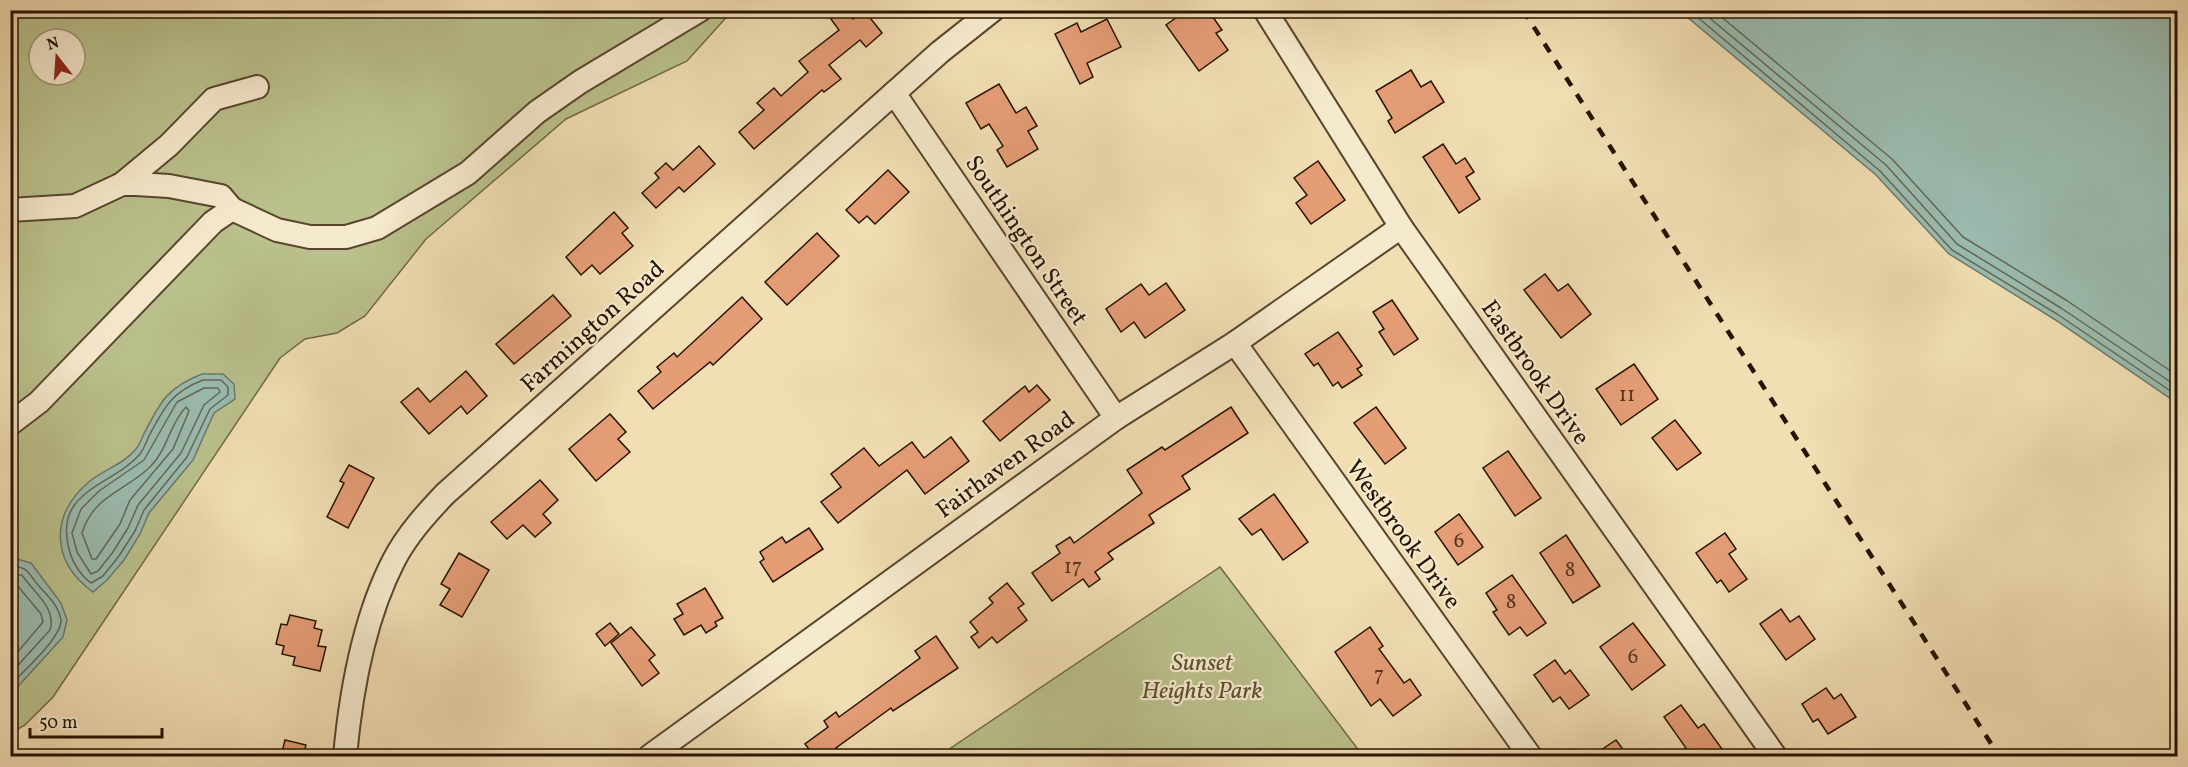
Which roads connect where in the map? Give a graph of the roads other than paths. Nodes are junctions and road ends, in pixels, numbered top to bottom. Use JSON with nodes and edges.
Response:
{"nodes":[{"id":1,"x":700,"y":10,"type":"edge"},
{"id":2,"x":993,"y":10,"type":"edge"},
{"id":3,"x":1265,"y":10,"type":"edge"},
{"id":4,"x":257,"y":87,"type":"dead end"},
{"id":5,"x":894,"y":93,"type":"junction"},
{"id":6,"x":122,"y":184,"type":"junction"},
{"id":7,"x":232,"y":209,"type":"junction"},
{"id":8,"x":10,"y":210,"type":"edge"},
{"id":9,"x":1401,"y":227,"type":"junction"},
{"id":10,"x":1235,"y":343,"type":"junction"},
{"id":11,"x":1116,"y":418,"type":"junction"},
{"id":12,"x":10,"y":424,"type":"edge"},
{"id":13,"x":345,"y":756,"type":"edge"},
{"id":14,"x":650,"y":756,"type":"edge"},
{"id":15,"x":1530,"y":756,"type":"edge"},
{"id":16,"x":1775,"y":756,"type":"edge"}],
"edges":[{"from":1,"to":7,"type":"street"},
{"from":2,"to":5,"type":"street","name":"Farmington Road"},
{"from":3,"to":9,"type":"street","name":"Eastbrook Drive"},
{"from":4,"to":6,"type":"street"},
{"from":5,"to":11,"type":"street","name":"Southington Street"},
{"from":5,"to":13,"type":"street","name":"Farmington Road"},
{"from":6,"to":7,"type":"street"},
{"from":6,"to":8,"type":"street"},
{"from":7,"to":12,"type":"street"},
{"from":9,"to":10,"type":"street","name":"Fairhaven Road"},
{"from":9,"to":16,"type":"street","name":"Eastbrook Drive"},
{"from":10,"to":11,"type":"street","name":"Fairhaven Road"},
{"from":10,"to":15,"type":"street","name":"Westbrook Drive"},
{"from":11,"to":14,"type":"street","name":"Fairhaven Road"}]}
